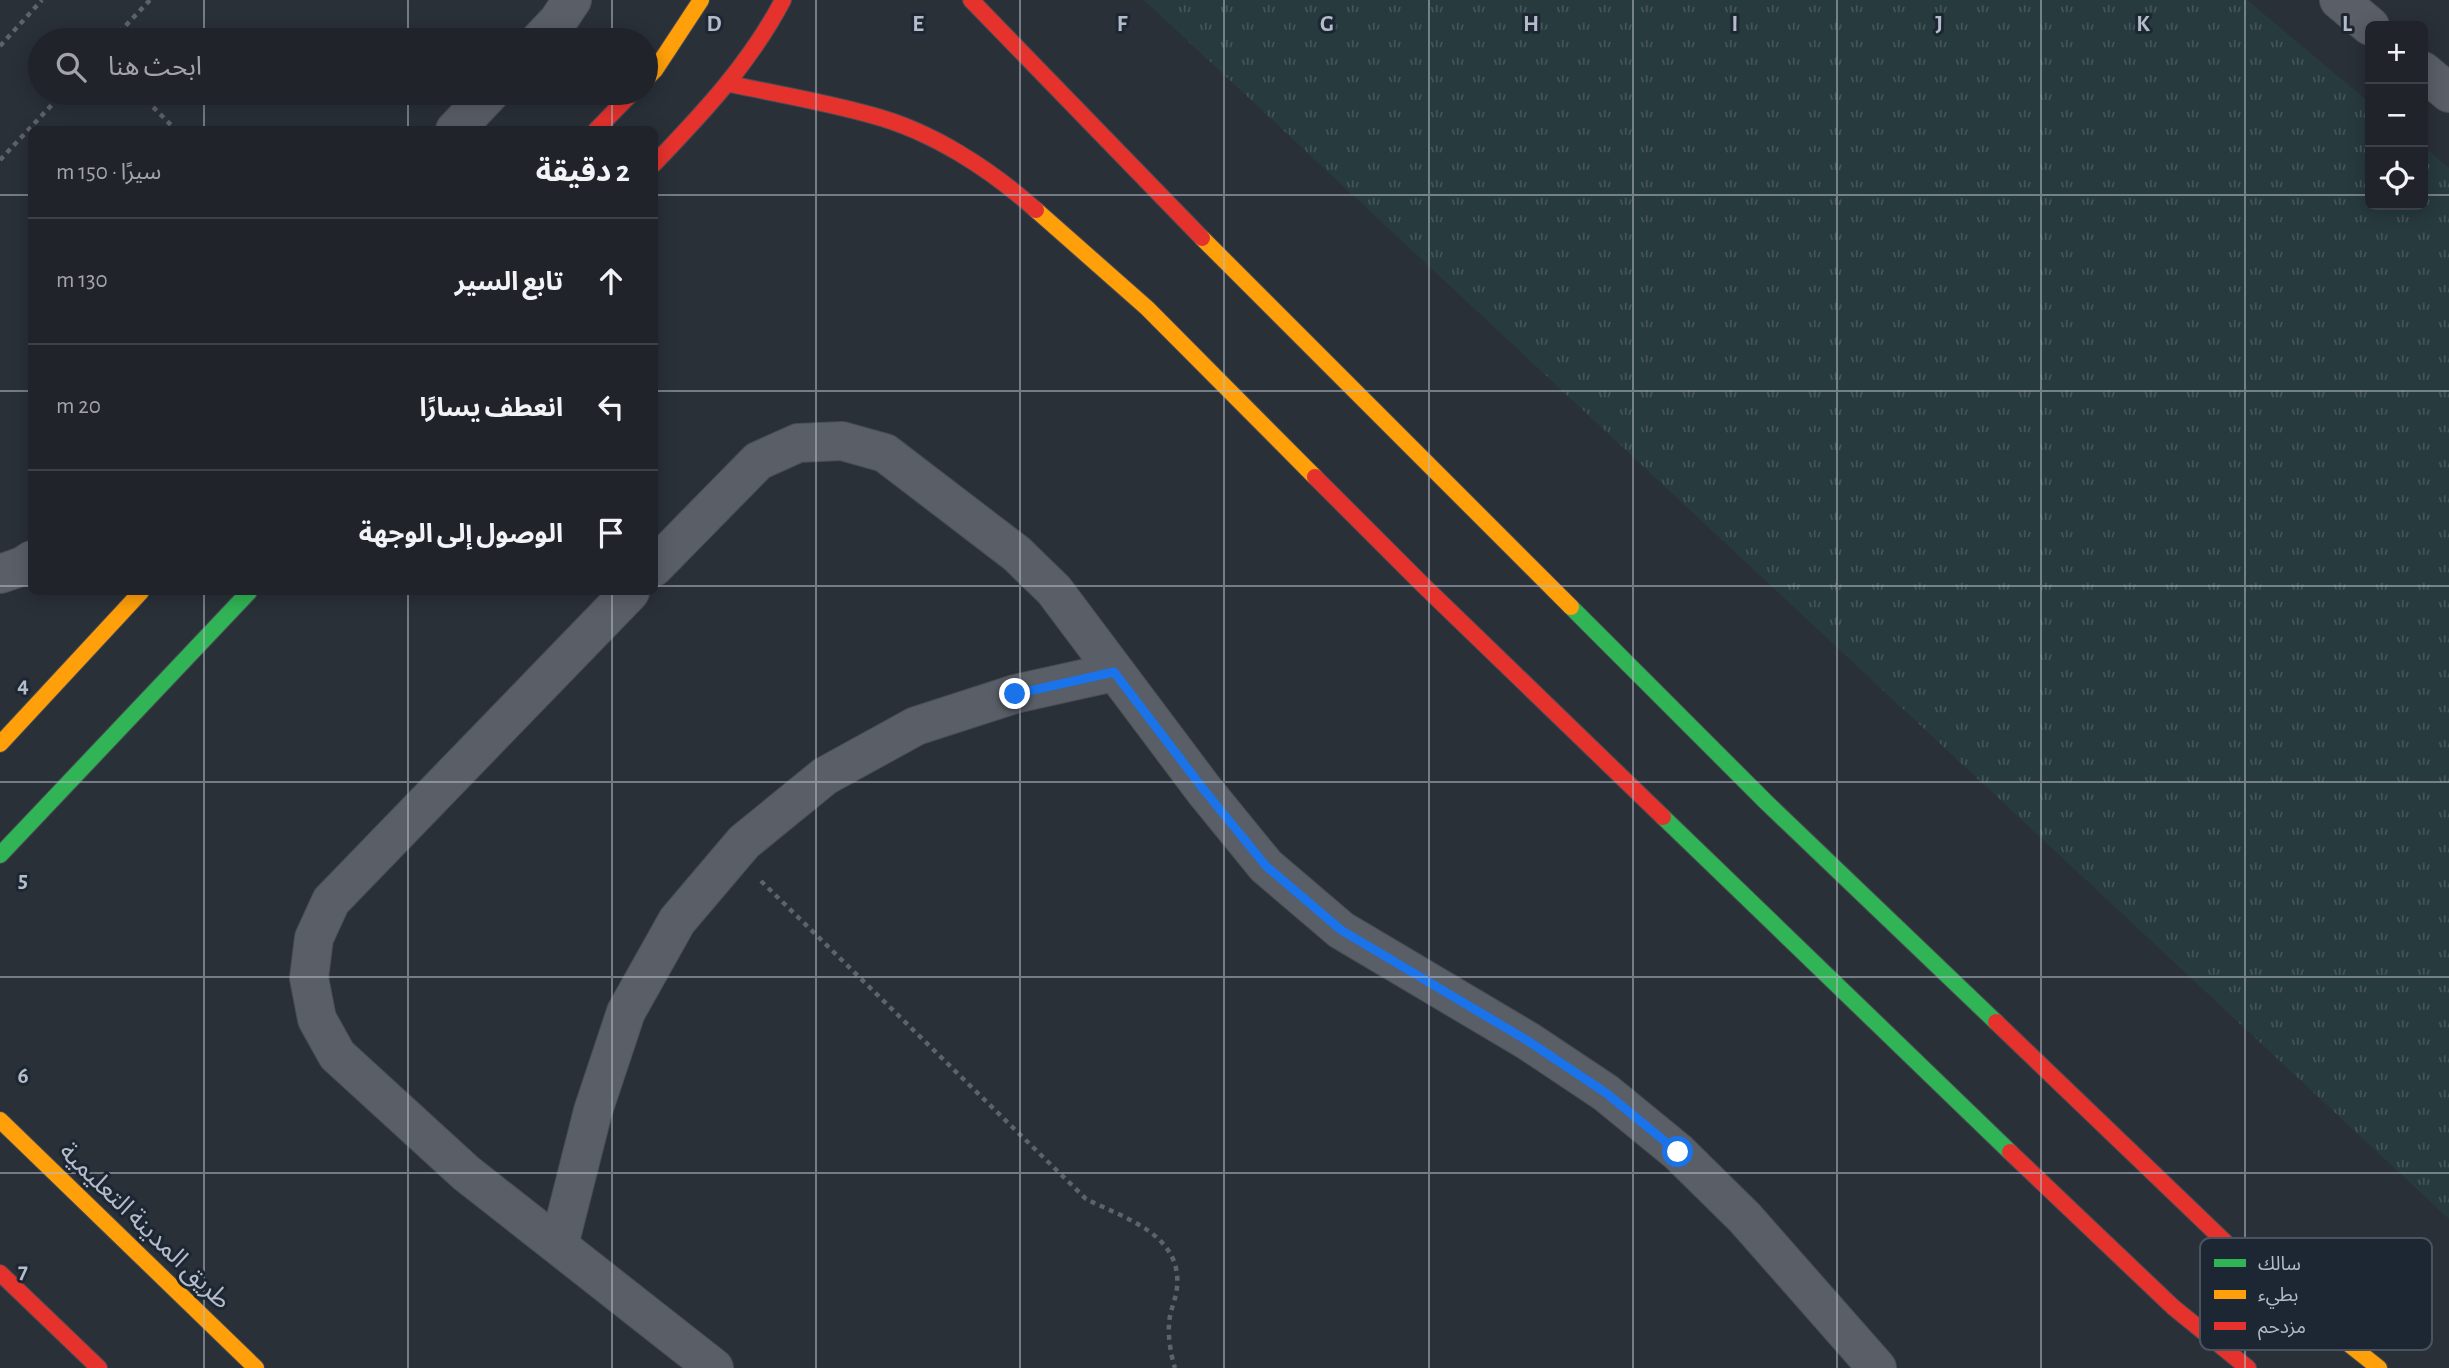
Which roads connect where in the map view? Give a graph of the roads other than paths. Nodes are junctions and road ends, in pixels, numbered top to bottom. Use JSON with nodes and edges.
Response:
{"nodes":[{"id":1,"x":572,"y":0,"type":"edge"},
{"id":2,"x":701,"y":0,"type":"edge"},
{"id":3,"x":783,"y":0,"type":"edge"},
{"id":4,"x":971,"y":0,"type":"edge"},
{"id":5,"x":2339,"y":0,"type":"edge"},
{"id":6,"x":2365,"y":22,"type":"edge"},
{"id":7,"x":551,"y":28,"type":"edge"},
{"id":8,"x":658,"y":65,"type":"edge"},
{"id":9,"x":2428,"y":75,"type":"edge"},
{"id":10,"x":730,"y":84,"type":"junction"},
{"id":11,"x":2449,"y":93,"type":"edge"},
{"id":12,"x":479,"y":105,"type":"edge"},
{"id":13,"x":620,"y":105,"type":"edge"},
{"id":14,"x":459,"y":126,"type":"edge"},
{"id":15,"x":600,"y":126,"type":"edge"},
{"id":16,"x":658,"y":160,"type":"edge"},
{"id":17,"x":658,"y":562,"type":"edge"},
{"id":18,"x":28,"y":563,"type":"edge"},
{"id":19,"x":0,"y":574,"type":"edge"},
{"id":20,"x":138,"y":595,"type":"edge"},
{"id":21,"x":245,"y":595,"type":"edge"},
{"id":22,"x":627,"y":595,"type":"edge"},
{"id":23,"x":1114,"y":672,"type":"junction"},
{"id":24,"x":0,"y":744,"type":"edge"},
{"id":25,"x":0,"y":855,"type":"edge"},
{"id":26,"x":0,"y":1120,"type":"edge"},
{"id":27,"x":2221,"y":1238,"type":"edge"},
{"id":28,"x":559,"y":1245,"type":"junction"},
{"id":29,"x":0,"y":1273,"type":"edge"},
{"id":30,"x":2200,"y":1329,"type":"edge"},
{"id":31,"x":2226,"y":1350,"type":"edge"},
{"id":32,"x":2356,"y":1350,"type":"edge"},
{"id":33,"x":99,"y":1368,"type":"edge"},
{"id":34,"x":256,"y":1368,"type":"edge"},
{"id":35,"x":714,"y":1368,"type":"edge"},
{"id":36,"x":1877,"y":1368,"type":"edge"},
{"id":37,"x":2248,"y":1368,"type":"edge"},
{"id":38,"x":2379,"y":1368,"type":"edge"}],
"edges":[{"from":1,"to":7,"type":"street"},
{"from":2,"to":8,"type":"street"},
{"from":3,"to":10,"type":"street"},
{"from":4,"to":27,"type":"street"},
{"from":5,"to":6,"type":"street"},
{"from":9,"to":11,"type":"street"},
{"from":10,"to":16,"type":"street"},
{"from":10,"to":30,"type":"street"},
{"from":12,"to":14,"type":"street"},
{"from":13,"to":15,"type":"street"},
{"from":17,"to":23,"type":"street"},
{"from":18,"to":19,"type":"street"},
{"from":20,"to":24,"type":"street"},
{"from":21,"to":25,"type":"street"},
{"from":22,"to":28,"type":"street"},
{"from":23,"to":28,"type":"street"},
{"from":23,"to":36,"type":"street"},
{"from":26,"to":34,"type":"street","name":"طريق المدينة التعليمية"},
{"from":28,"to":35,"type":"street"},
{"from":29,"to":33,"type":"street"},
{"from":31,"to":37,"type":"street"},
{"from":32,"to":38,"type":"street"}]}
